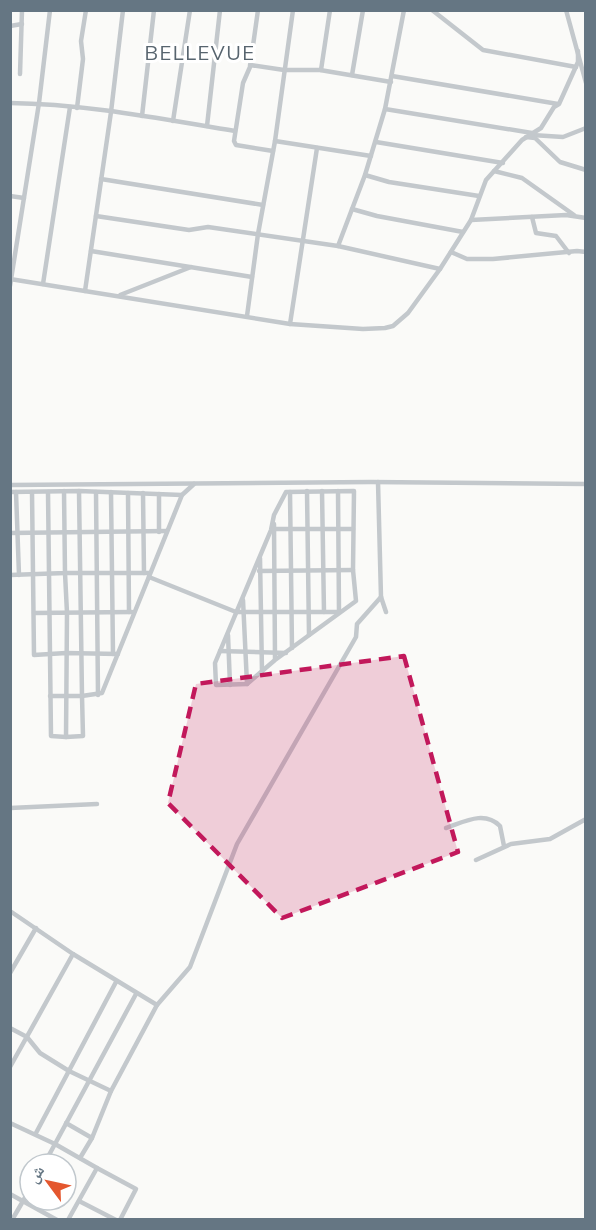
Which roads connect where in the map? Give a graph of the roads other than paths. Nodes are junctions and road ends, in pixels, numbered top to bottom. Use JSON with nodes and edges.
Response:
{"nodes":[{"id":1,"x":22,"y":10,"type":"edge"},
{"id":2,"x":50,"y":10,"type":"edge"},
{"id":3,"x":86,"y":10,"type":"edge"},
{"id":4,"x":123,"y":10,"type":"edge"},
{"id":5,"x":154,"y":10,"type":"edge"},
{"id":6,"x":190,"y":10,"type":"edge"},
{"id":7,"x":220,"y":10,"type":"edge"},
{"id":8,"x":258,"y":10,"type":"edge"},
{"id":9,"x":293,"y":10,"type":"edge"},
{"id":10,"x":330,"y":10,"type":"edge"},
{"id":11,"x":363,"y":10,"type":"edge"},
{"id":12,"x":404,"y":10,"type":"edge"},
{"id":13,"x":432,"y":10,"type":"edge"},
{"id":14,"x":566,"y":10,"type":"edge"},
{"id":15,"x":22,"y":24,"type":"junction"},
{"id":16,"x":10,"y":26,"type":"edge"},
{"id":17,"x":578,"y":51,"type":"junction"},
{"id":18,"x":250,"y":65,"type":"junction"},
{"id":19,"x":576,"y":67,"type":"junction"},
{"id":20,"x":284,"y":70,"type":"junction"},
{"id":21,"x":321,"y":70,"type":"junction"},
{"id":22,"x":20,"y":74,"type":"dead end"},
{"id":23,"x":352,"y":75,"type":"junction"},
{"id":24,"x":391,"y":79,"type":"junction"},
{"id":25,"x":585,"y":83,"type":"edge"},
{"id":26,"x":10,"y":103,"type":"edge"},
{"id":27,"x":39,"y":103,"type":"junction"},
{"id":28,"x":559,"y":104,"type":"junction"},
{"id":29,"x":70,"y":107,"type":"junction"},
{"id":30,"x":77,"y":108,"type":"junction"},
{"id":31,"x":385,"y":109,"type":"junction"},
{"id":32,"x":111,"y":112,"type":"junction"},
{"id":33,"x":142,"y":116,"type":"junction"},
{"id":34,"x":173,"y":121,"type":"junction"},
{"id":35,"x":207,"y":126,"type":"junction"},
{"id":36,"x":585,"y":128,"type":"edge"},
{"id":37,"x":235,"y":131,"type":"junction"},
{"id":38,"x":529,"y":135,"type":"junction"},
{"id":39,"x":275,"y":141,"type":"junction"},
{"id":40,"x":376,"y":142,"type":"junction"},
{"id":41,"x":317,"y":148,"type":"junction"},
{"id":42,"x":273,"y":151,"type":"junction"},
{"id":43,"x":370,"y":156,"type":"junction"},
{"id":44,"x":503,"y":163,"type":"junction"},
{"id":45,"x":585,"y":170,"type":"edge"},
{"id":46,"x":494,"y":171,"type":"junction"},
{"id":47,"x":365,"y":175,"type":"junction"},
{"id":48,"x":101,"y":179,"type":"junction"},
{"id":49,"x":10,"y":196,"type":"edge"},
{"id":50,"x":478,"y":196,"type":"junction"},
{"id":51,"x":24,"y":198,"type":"junction"},
{"id":52,"x":263,"y":205,"type":"junction"},
{"id":53,"x":352,"y":209,"type":"junction"},
{"id":54,"x":96,"y":216,"type":"junction"},
{"id":55,"x":576,"y":216,"type":"junction"},
{"id":56,"x":532,"y":217,"type":"junction"},
{"id":57,"x":585,"y":218,"type":"edge"},
{"id":58,"x":471,"y":220,"type":"junction"},
{"id":59,"x":463,"y":232,"type":"junction"},
{"id":60,"x":258,"y":234,"type":"junction"},
{"id":61,"x":303,"y":242,"type":"junction"},
{"id":62,"x":338,"y":246,"type":"junction"},
{"id":63,"x":91,"y":251,"type":"junction"},
{"id":64,"x":451,"y":252,"type":"junction"},
{"id":65,"x":585,"y":252,"type":"edge"},
{"id":66,"x":568,"y":253,"type":"junction"},
{"id":67,"x":191,"y":267,"type":"junction"},
{"id":68,"x":440,"y":269,"type":"junction"},
{"id":69,"x":252,"y":277,"type":"junction"},
{"id":70,"x":11,"y":279,"type":"edge"},
{"id":71,"x":43,"y":284,"type":"junction"},
{"id":72,"x":10,"y":286,"type":"edge"},
{"id":73,"x":85,"y":291,"type":"junction"},
{"id":74,"x":118,"y":296,"type":"junction"},
{"id":75,"x":247,"y":316,"type":"junction"},
{"id":76,"x":290,"y":324,"type":"junction"},
{"id":77,"x":378,"y":482,"type":"junction"},
{"id":78,"x":194,"y":484,"type":"junction"},
{"id":79,"x":585,"y":484,"type":"edge"},
{"id":80,"x":10,"y":485,"type":"edge"},
{"id":81,"x":64,"y":491,"type":"junction"},
{"id":82,"x":79,"y":491,"type":"junction"},
{"id":83,"x":307,"y":491,"type":"junction"},
{"id":84,"x":322,"y":491,"type":"junction"},
{"id":85,"x":338,"y":491,"type":"junction"},
{"id":86,"x":13,"y":492,"type":"edge"},
{"id":87,"x":32,"y":492,"type":"junction"},
{"id":88,"x":48,"y":492,"type":"junction"},
{"id":89,"x":96,"y":492,"type":"junction"},
{"id":90,"x":111,"y":492,"type":"junction"},
{"id":91,"x":290,"y":492,"type":"junction"},
{"id":92,"x":128,"y":493,"type":"junction"},
{"id":93,"x":143,"y":493,"type":"junction"},
{"id":94,"x":159,"y":494,"type":"junction"},
{"id":95,"x":182,"y":495,"type":"junction"},
{"id":96,"x":273,"y":529,"type":"junction"},
{"id":97,"x":291,"y":530,"type":"junction"},
{"id":98,"x":308,"y":530,"type":"junction"},
{"id":99,"x":322,"y":530,"type":"junction"},
{"id":100,"x":338,"y":530,"type":"junction"},
{"id":101,"x":353,"y":530,"type":"junction"},
{"id":102,"x":167,"y":531,"type":"junction"},
{"id":103,"x":111,"y":532,"type":"junction"},
{"id":104,"x":128,"y":532,"type":"junction"},
{"id":105,"x":143,"y":532,"type":"junction"},
{"id":106,"x":159,"y":532,"type":"junction"},
{"id":107,"x":10,"y":533,"type":"edge"},
{"id":108,"x":17,"y":533,"type":"junction"},
{"id":109,"x":33,"y":533,"type":"junction"},
{"id":110,"x":47,"y":533,"type":"junction"},
{"id":111,"x":64,"y":533,"type":"junction"},
{"id":112,"x":80,"y":533,"type":"junction"},
{"id":113,"x":96,"y":533,"type":"junction"},
{"id":114,"x":260,"y":555,"type":"junction"},
{"id":115,"x":323,"y":570,"type":"junction"},
{"id":116,"x":338,"y":570,"type":"junction"},
{"id":117,"x":353,"y":570,"type":"junction"},
{"id":118,"x":253,"y":571,"type":"junction"},
{"id":119,"x":260,"y":571,"type":"junction"},
{"id":120,"x":275,"y":571,"type":"junction"},
{"id":121,"x":291,"y":571,"type":"junction"},
{"id":122,"x":308,"y":571,"type":"junction"},
{"id":123,"x":50,"y":573,"type":"junction"},
{"id":124,"x":65,"y":573,"type":"junction"},
{"id":125,"x":80,"y":573,"type":"junction"},
{"id":126,"x":97,"y":573,"type":"junction"},
{"id":127,"x":112,"y":573,"type":"junction"},
{"id":128,"x":129,"y":573,"type":"junction"},
{"id":129,"x":19,"y":574,"type":"junction"},
{"id":130,"x":34,"y":574,"type":"junction"},
{"id":131,"x":148,"y":574,"type":"junction"},
{"id":132,"x":10,"y":575,"type":"edge"},
{"id":133,"x":243,"y":597,"type":"junction"},
{"id":134,"x":381,"y":597,"type":"junction"},
{"id":135,"x":112,"y":612,"type":"junction"},
{"id":136,"x":132,"y":612,"type":"junction"},
{"id":137,"x":237,"y":612,"type":"junction"},
{"id":138,"x":243,"y":612,"type":"junction"},
{"id":139,"x":261,"y":612,"type":"junction"},
{"id":140,"x":275,"y":612,"type":"junction"},
{"id":141,"x":292,"y":612,"type":"junction"},
{"id":142,"x":308,"y":612,"type":"junction"},
{"id":143,"x":324,"y":612,"type":"junction"},
{"id":144,"x":339,"y":612,"type":"junction"},
{"id":145,"x":386,"y":612,"type":"dead end"},
{"id":146,"x":34,"y":613,"type":"junction"},
{"id":147,"x":50,"y":613,"type":"junction"},
{"id":148,"x":67,"y":613,"type":"junction"},
{"id":149,"x":81,"y":613,"type":"junction"},
{"id":150,"x":97,"y":613,"type":"junction"},
{"id":151,"x":228,"y":632,"type":"junction"},
{"id":152,"x":309,"y":635,"type":"junction"},
{"id":153,"x":292,"y":648,"type":"junction"},
{"id":154,"x":220,"y":651,"type":"junction"},
{"id":155,"x":229,"y":651,"type":"junction"},
{"id":156,"x":245,"y":652,"type":"junction"},
{"id":157,"x":262,"y":652,"type":"junction"},
{"id":158,"x":275,"y":652,"type":"junction"},
{"id":159,"x":66,"y":653,"type":"junction"},
{"id":160,"x":286,"y":653,"type":"junction"},
{"id":161,"x":81,"y":654,"type":"junction"},
{"id":162,"x":97,"y":654,"type":"junction"},
{"id":163,"x":115,"y":654,"type":"junction"},
{"id":164,"x":51,"y":655,"type":"junction"},
{"id":165,"x":276,"y":660,"type":"junction"},
{"id":166,"x":262,"y":672,"type":"junction"},
{"id":167,"x":247,"y":684,"type":"junction"},
{"id":168,"x":230,"y":685,"type":"junction"},
{"id":169,"x":66,"y":695,"type":"junction"},
{"id":170,"x":98,"y":695,"type":"junction"},
{"id":171,"x":50,"y":696,"type":"junction"},
{"id":172,"x":82,"y":696,"type":"junction"},
{"id":173,"x":66,"y":736,"type":"junction"},
{"id":174,"x":97,"y":804,"type":"dead end"},
{"id":175,"x":10,"y":808,"type":"edge"},
{"id":176,"x":585,"y":819,"type":"edge"},
{"id":177,"x":447,"y":828,"type":"dead end"},
{"id":178,"x":504,"y":846,"type":"junction"},
{"id":179,"x":476,"y":860,"type":"dead end"},
{"id":180,"x":10,"y":911,"type":"edge"},
{"id":181,"x":36,"y":928,"type":"junction"},
{"id":182,"x":73,"y":954,"type":"junction"},
{"id":183,"x":10,"y":957,"type":"edge"},
{"id":184,"x":17,"y":961,"type":"junction"},
{"id":185,"x":10,"y":973,"type":"edge"},
{"id":186,"x":116,"y":982,"type":"junction"},
{"id":187,"x":136,"y":994,"type":"junction"},
{"id":188,"x":157,"y":1005,"type":"junction"},
{"id":189,"x":10,"y":1028,"type":"edge"},
{"id":190,"x":27,"y":1037,"type":"junction"},
{"id":191,"x":10,"y":1067,"type":"edge"},
{"id":192,"x":69,"y":1071,"type":"junction"},
{"id":193,"x":88,"y":1081,"type":"junction"},
{"id":194,"x":111,"y":1091,"type":"junction"},
{"id":195,"x":11,"y":1123,"type":"edge"},
{"id":196,"x":66,"y":1123,"type":"junction"},
{"id":197,"x":36,"y":1133,"type":"junction"},
{"id":198,"x":92,"y":1138,"type":"junction"},
{"id":199,"x":55,"y":1144,"type":"junction"},
{"id":200,"x":51,"y":1152,"type":"edge"},
{"id":201,"x":80,"y":1158,"type":"junction"},
{"id":202,"x":97,"y":1168,"type":"junction"},
{"id":203,"x":79,"y":1201,"type":"junction"},
{"id":204,"x":43,"y":1212,"type":"edge"},
{"id":205,"x":57,"y":1220,"type":"edge"},
{"id":206,"x":68,"y":1220,"type":"edge"},
{"id":207,"x":118,"y":1220,"type":"edge"}],
"edges":[{"from":1,"to":15,"type":"street"},
{"from":2,"to":27,"type":"street"},
{"from":3,"to":30,"type":"street"},
{"from":4,"to":32,"type":"street"},
{"from":5,"to":33,"type":"street"},
{"from":6,"to":34,"type":"street"},
{"from":7,"to":35,"type":"street"},
{"from":8,"to":18,"type":"street"},
{"from":9,"to":20,"type":"street"},
{"from":10,"to":21,"type":"street"},
{"from":11,"to":23,"type":"street"},
{"from":12,"to":24,"type":"street"},
{"from":13,"to":19,"type":"street"},
{"from":14,"to":17,"type":"street"},
{"from":15,"to":16,"type":"street"},
{"from":15,"to":22,"type":"street"},
{"from":17,"to":19,"type":"street"},
{"from":17,"to":25,"type":"street"},
{"from":18,"to":20,"type":"street"},
{"from":18,"to":37,"type":"street"},
{"from":19,"to":28,"type":"street"},
{"from":20,"to":21,"type":"street"},
{"from":20,"to":39,"type":"street"},
{"from":21,"to":23,"type":"street"},
{"from":23,"to":24,"type":"street"},
{"from":24,"to":28,"type":"street"},
{"from":24,"to":31,"type":"street"},
{"from":26,"to":27,"type":"street"},
{"from":27,"to":29,"type":"street"},
{"from":27,"to":51,"type":"street"},
{"from":28,"to":38,"type":"street"},
{"from":29,"to":30,"type":"street"},
{"from":29,"to":71,"type":"street"},
{"from":30,"to":32,"type":"street"},
{"from":31,"to":38,"type":"street"},
{"from":31,"to":40,"type":"street"},
{"from":32,"to":33,"type":"street"},
{"from":32,"to":48,"type":"street"},
{"from":33,"to":34,"type":"street"},
{"from":34,"to":35,"type":"street"},
{"from":35,"to":37,"type":"street"},
{"from":36,"to":38,"type":"street"},
{"from":37,"to":42,"type":"street"},
{"from":38,"to":44,"type":"street"},
{"from":38,"to":45,"type":"street"},
{"from":39,"to":41,"type":"street"},
{"from":39,"to":42,"type":"street"},
{"from":40,"to":43,"type":"street"},
{"from":40,"to":44,"type":"street"},
{"from":41,"to":43,"type":"street"},
{"from":41,"to":61,"type":"street"},
{"from":42,"to":52,"type":"street"},
{"from":43,"to":47,"type":"street"},
{"from":44,"to":46,"type":"street"},
{"from":46,"to":50,"type":"street"},
{"from":46,"to":55,"type":"street"},
{"from":47,"to":50,"type":"street"},
{"from":47,"to":53,"type":"street"},
{"from":48,"to":52,"type":"street"},
{"from":48,"to":54,"type":"street"},
{"from":49,"to":51,"type":"street"},
{"from":50,"to":58,"type":"street"},
{"from":51,"to":70,"type":"street"},
{"from":52,"to":60,"type":"street"},
{"from":53,"to":59,"type":"street"},
{"from":53,"to":62,"type":"street"},
{"from":54,"to":60,"type":"street"},
{"from":54,"to":63,"type":"street"},
{"from":55,"to":56,"type":"street"},
{"from":55,"to":57,"type":"street"},
{"from":56,"to":58,"type":"street"},
{"from":56,"to":66,"type":"street"},
{"from":58,"to":59,"type":"street"},
{"from":59,"to":64,"type":"street"},
{"from":60,"to":61,"type":"street"},
{"from":60,"to":69,"type":"street"},
{"from":61,"to":62,"type":"street"},
{"from":61,"to":76,"type":"street"},
{"from":62,"to":68,"type":"street"},
{"from":63,"to":67,"type":"street"},
{"from":63,"to":73,"type":"street"},
{"from":64,"to":66,"type":"street"},
{"from":64,"to":68,"type":"street"},
{"from":65,"to":66,"type":"street"},
{"from":67,"to":69,"type":"street"},
{"from":67,"to":74,"type":"street"},
{"from":68,"to":76,"type":"street"},
{"from":69,"to":75,"type":"street"},
{"from":70,"to":71,"type":"street"},
{"from":70,"to":72,"type":"street"},
{"from":71,"to":73,"type":"street"},
{"from":73,"to":74,"type":"street"},
{"from":74,"to":75,"type":"street"},
{"from":75,"to":76,"type":"street"},
{"from":77,"to":78,"type":"street"},
{"from":77,"to":79,"type":"street"},
{"from":77,"to":134,"type":"street"},
{"from":78,"to":80,"type":"street"},
{"from":78,"to":95,"type":"street"},
{"from":81,"to":82,"type":"street"},
{"from":81,"to":88,"type":"street"},
{"from":81,"to":111,"type":"street"},
{"from":82,"to":89,"type":"street"},
{"from":82,"to":112,"type":"street"},
{"from":83,"to":84,"type":"street"},
{"from":83,"to":91,"type":"street"},
{"from":83,"to":98,"type":"street"},
{"from":84,"to":85,"type":"street"},
{"from":84,"to":99,"type":"street"},
{"from":85,"to":100,"type":"street"},
{"from":85,"to":101,"type":"street"},
{"from":86,"to":87,"type":"street"},
{"from":86,"to":108,"type":"street"},
{"from":87,"to":88,"type":"street"},
{"from":87,"to":109,"type":"street"},
{"from":88,"to":110,"type":"street"},
{"from":89,"to":90,"type":"street"},
{"from":89,"to":113,"type":"street"},
{"from":90,"to":92,"type":"street"},
{"from":90,"to":103,"type":"street"},
{"from":91,"to":96,"type":"street"},
{"from":91,"to":97,"type":"street"},
{"from":92,"to":93,"type":"street"},
{"from":92,"to":104,"type":"street"},
{"from":93,"to":94,"type":"street"},
{"from":93,"to":105,"type":"street"},
{"from":94,"to":95,"type":"street"},
{"from":94,"to":106,"type":"street"},
{"from":95,"to":102,"type":"street"},
{"from":96,"to":97,"type":"street"},
{"from":96,"to":114,"type":"street"},
{"from":96,"to":120,"type":"street"},
{"from":97,"to":98,"type":"street"},
{"from":97,"to":121,"type":"street"},
{"from":98,"to":99,"type":"street"},
{"from":98,"to":122,"type":"street"},
{"from":99,"to":100,"type":"street"},
{"from":99,"to":115,"type":"street"},
{"from":100,"to":101,"type":"street"},
{"from":100,"to":116,"type":"street"},
{"from":101,"to":117,"type":"street"},
{"from":102,"to":106,"type":"street"},
{"from":102,"to":131,"type":"street"},
{"from":103,"to":104,"type":"street"},
{"from":103,"to":113,"type":"street"},
{"from":103,"to":127,"type":"street"},
{"from":104,"to":105,"type":"street"},
{"from":104,"to":128,"type":"street"},
{"from":105,"to":106,"type":"street"},
{"from":105,"to":131,"type":"street"},
{"from":107,"to":108,"type":"street"},
{"from":108,"to":109,"type":"street"},
{"from":108,"to":129,"type":"street"},
{"from":109,"to":110,"type":"street"},
{"from":109,"to":130,"type":"street"},
{"from":110,"to":111,"type":"street"},
{"from":110,"to":123,"type":"street"},
{"from":111,"to":112,"type":"street"},
{"from":111,"to":124,"type":"street"},
{"from":112,"to":113,"type":"street"},
{"from":112,"to":125,"type":"street"},
{"from":113,"to":126,"type":"street"},
{"from":114,"to":118,"type":"street"},
{"from":114,"to":119,"type":"street"},
{"from":115,"to":116,"type":"street"},
{"from":115,"to":122,"type":"street"},
{"from":115,"to":143,"type":"street"},
{"from":116,"to":117,"type":"street"},
{"from":116,"to":144,"type":"street"},
{"from":117,"to":144,"type":"street"},
{"from":118,"to":119,"type":"street"},
{"from":118,"to":133,"type":"street"},
{"from":119,"to":120,"type":"street"},
{"from":119,"to":139,"type":"street"},
{"from":120,"to":121,"type":"street"},
{"from":120,"to":140,"type":"street"},
{"from":121,"to":122,"type":"street"},
{"from":121,"to":141,"type":"street"},
{"from":122,"to":142,"type":"street"},
{"from":123,"to":124,"type":"street"},
{"from":123,"to":130,"type":"street"},
{"from":123,"to":147,"type":"street"},
{"from":124,"to":125,"type":"street"},
{"from":124,"to":148,"type":"street"},
{"from":125,"to":126,"type":"street"},
{"from":125,"to":149,"type":"street"},
{"from":126,"to":127,"type":"street"},
{"from":126,"to":150,"type":"street"},
{"from":127,"to":128,"type":"street"},
{"from":127,"to":135,"type":"street"},
{"from":128,"to":131,"type":"street"},
{"from":128,"to":136,"type":"street"},
{"from":129,"to":130,"type":"street"},
{"from":129,"to":132,"type":"street"},
{"from":130,"to":146,"type":"street"},
{"from":131,"to":136,"type":"street"},
{"from":131,"to":137,"type":"street"},
{"from":133,"to":137,"type":"street"},
{"from":133,"to":138,"type":"street"},
{"from":134,"to":145,"type":"street"},
{"from":134,"to":188,"type":"street"},
{"from":135,"to":136,"type":"street"},
{"from":135,"to":150,"type":"street"},
{"from":135,"to":163,"type":"street"},
{"from":136,"to":163,"type":"street"},
{"from":137,"to":138,"type":"street"},
{"from":137,"to":151,"type":"street"},
{"from":138,"to":139,"type":"street"},
{"from":138,"to":156,"type":"street"},
{"from":139,"to":140,"type":"street"},
{"from":139,"to":157,"type":"street"},
{"from":140,"to":141,"type":"street"},
{"from":140,"to":158,"type":"street"},
{"from":141,"to":142,"type":"street"},
{"from":141,"to":153,"type":"street"},
{"from":142,"to":143,"type":"street"},
{"from":142,"to":152,"type":"street"},
{"from":143,"to":144,"type":"street"},
{"from":144,"to":152,"type":"street"},
{"from":146,"to":147,"type":"street"},
{"from":146,"to":164,"type":"street"},
{"from":147,"to":148,"type":"street"},
{"from":147,"to":164,"type":"street"},
{"from":148,"to":149,"type":"street"},
{"from":148,"to":159,"type":"street"},
{"from":149,"to":150,"type":"street"},
{"from":149,"to":161,"type":"street"},
{"from":150,"to":162,"type":"street"},
{"from":151,"to":154,"type":"street"},
{"from":151,"to":155,"type":"street"},
{"from":152,"to":153,"type":"street"},
{"from":153,"to":160,"type":"street"},
{"from":154,"to":155,"type":"street"},
{"from":154,"to":168,"type":"street"},
{"from":155,"to":156,"type":"street"},
{"from":155,"to":168,"type":"street"},
{"from":156,"to":157,"type":"street"},
{"from":156,"to":167,"type":"street"},
{"from":157,"to":158,"type":"street"},
{"from":157,"to":166,"type":"street"},
{"from":158,"to":160,"type":"street"},
{"from":158,"to":165,"type":"street"},
{"from":159,"to":161,"type":"street"},
{"from":159,"to":164,"type":"street"},
{"from":159,"to":169,"type":"street"},
{"from":160,"to":165,"type":"street"},
{"from":161,"to":162,"type":"street"},
{"from":161,"to":172,"type":"street"},
{"from":162,"to":163,"type":"street"},
{"from":162,"to":170,"type":"street"},
{"from":163,"to":170,"type":"street"},
{"from":164,"to":171,"type":"street"},
{"from":165,"to":166,"type":"street"},
{"from":166,"to":167,"type":"street"},
{"from":167,"to":168,"type":"street"},
{"from":169,"to":171,"type":"street"},
{"from":169,"to":172,"type":"street"},
{"from":169,"to":173,"type":"street"},
{"from":170,"to":172,"type":"street"},
{"from":171,"to":173,"type":"street"},
{"from":172,"to":173,"type":"street"},
{"from":174,"to":175,"type":"street"},
{"from":176,"to":178,"type":"street"},
{"from":177,"to":178,"type":"street"},
{"from":178,"to":179,"type":"street"},
{"from":180,"to":181,"type":"street"},
{"from":181,"to":182,"type":"street"},
{"from":181,"to":184,"type":"street"},
{"from":182,"to":186,"type":"street"},
{"from":182,"to":190,"type":"street"},
{"from":183,"to":184,"type":"street"},
{"from":184,"to":185,"type":"street"},
{"from":186,"to":187,"type":"street"},
{"from":186,"to":192,"type":"street"},
{"from":187,"to":188,"type":"street"},
{"from":187,"to":193,"type":"street"},
{"from":188,"to":194,"type":"street"},
{"from":189,"to":190,"type":"street"},
{"from":190,"to":191,"type":"street"},
{"from":190,"to":192,"type":"street"},
{"from":192,"to":193,"type":"street"},
{"from":192,"to":197,"type":"street"},
{"from":193,"to":194,"type":"street"},
{"from":193,"to":196,"type":"street"},
{"from":194,"to":198,"type":"street"},
{"from":195,"to":197,"type":"street"},
{"from":196,"to":198,"type":"street"},
{"from":196,"to":199,"type":"street"},
{"from":197,"to":199,"type":"street"},
{"from":198,"to":201,"type":"street"},
{"from":199,"to":200,"type":"street"},
{"from":199,"to":201,"type":"street"},
{"from":201,"to":202,"type":"street"},
{"from":202,"to":203,"type":"street"},
{"from":202,"to":207,"type":"street"},
{"from":203,"to":206,"type":"street"},
{"from":203,"to":207,"type":"street"},
{"from":204,"to":205,"type":"street"}]}
